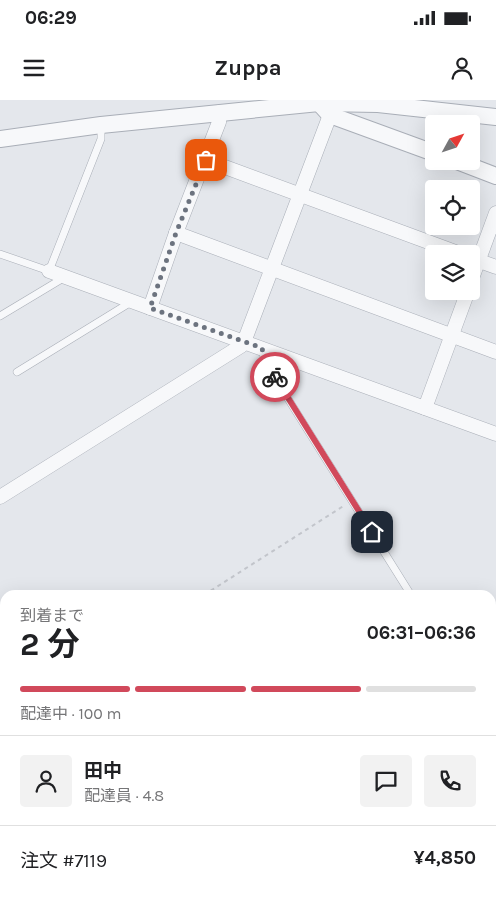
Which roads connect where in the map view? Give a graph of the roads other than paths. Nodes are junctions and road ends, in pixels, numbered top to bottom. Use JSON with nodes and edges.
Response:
{"nodes":[{"id":1,"x":322,"y":106,"type":"edge"},
{"id":2,"x":220,"y":112,"type":"junction"},
{"id":3,"x":496,"y":117,"type":"edge"},
{"id":4,"x":101,"y":125,"type":"junction"},
{"id":5,"x":0,"y":139,"type":"edge"},
{"id":6,"x":425,"y":149,"type":"edge"},
{"id":7,"x":206,"y":160,"type":"junction"},
{"id":8,"x":480,"y":170,"type":"edge"},
{"id":9,"x":496,"y":176,"type":"edge"},
{"id":10,"x":300,"y":194,"type":"junction"},
{"id":11,"x":496,"y":213,"type":"edge"},
{"id":12,"x":176,"y":233,"type":"junction"},
{"id":13,"x":437,"y":245,"type":"edge"},
{"id":14,"x":480,"y":248,"type":"edge"},
{"id":15,"x":0,"y":254,"type":"edge"},
{"id":16,"x":480,"y":261,"type":"edge"},
{"id":17,"x":496,"y":267,"type":"edge"},
{"id":18,"x":272,"y":269,"type":"junction"},
{"id":19,"x":50,"y":271,"type":"junction"},
{"id":20,"x":65,"y":277,"type":"junction"},
{"id":21,"x":465,"y":300,"type":"edge"},
{"id":22,"x":131,"y":301,"type":"junction"},
{"id":23,"x":150,"y":308,"type":"junction"},
{"id":24,"x":0,"y":316,"type":"edge"},
{"id":25,"x":452,"y":336,"type":"junction"},
{"id":26,"x":244,"y":342,"type":"junction"},
{"id":27,"x":262,"y":348,"type":"junction"},
{"id":28,"x":496,"y":352,"type":"edge"},
{"id":29,"x":17,"y":372,"type":"dead end"},
{"id":30,"x":425,"y":408,"type":"junction"},
{"id":31,"x":496,"y":434,"type":"edge"},
{"id":32,"x":0,"y":497,"type":"edge"},
{"id":33,"x":408,"y":590,"type":"edge"}],
"edges":[{"from":1,"to":2,"type":"street"},
{"from":1,"to":3,"type":"street"},
{"from":1,"to":6,"type":"street"},
{"from":1,"to":10,"type":"street"},
{"from":2,"to":4,"type":"street"},
{"from":2,"to":7,"type":"street"},
{"from":4,"to":5,"type":"street"},
{"from":4,"to":19,"type":"lane"},
{"from":7,"to":10,"type":"street"},
{"from":7,"to":12,"type":"street"},
{"from":8,"to":9,"type":"street"},
{"from":10,"to":13,"type":"street"},
{"from":10,"to":18,"type":"street"},
{"from":11,"to":14,"type":"street"},
{"from":12,"to":18,"type":"street"},
{"from":12,"to":23,"type":"street"},
{"from":15,"to":19,"type":"lane"},
{"from":16,"to":17,"type":"street"},
{"from":18,"to":25,"type":"street"},
{"from":18,"to":26,"type":"street"},
{"from":19,"to":20,"type":"street"},
{"from":20,"to":22,"type":"street"},
{"from":20,"to":24,"type":"lane"},
{"from":21,"to":25,"type":"street"},
{"from":22,"to":23,"type":"street"},
{"from":22,"to":29,"type":"lane"},
{"from":23,"to":26,"type":"street"},
{"from":25,"to":28,"type":"street"},
{"from":25,"to":30,"type":"street"},
{"from":26,"to":27,"type":"street"},
{"from":26,"to":32,"type":"street"},
{"from":27,"to":30,"type":"street"},
{"from":27,"to":33,"type":"lane"},
{"from":30,"to":31,"type":"street"}]}
